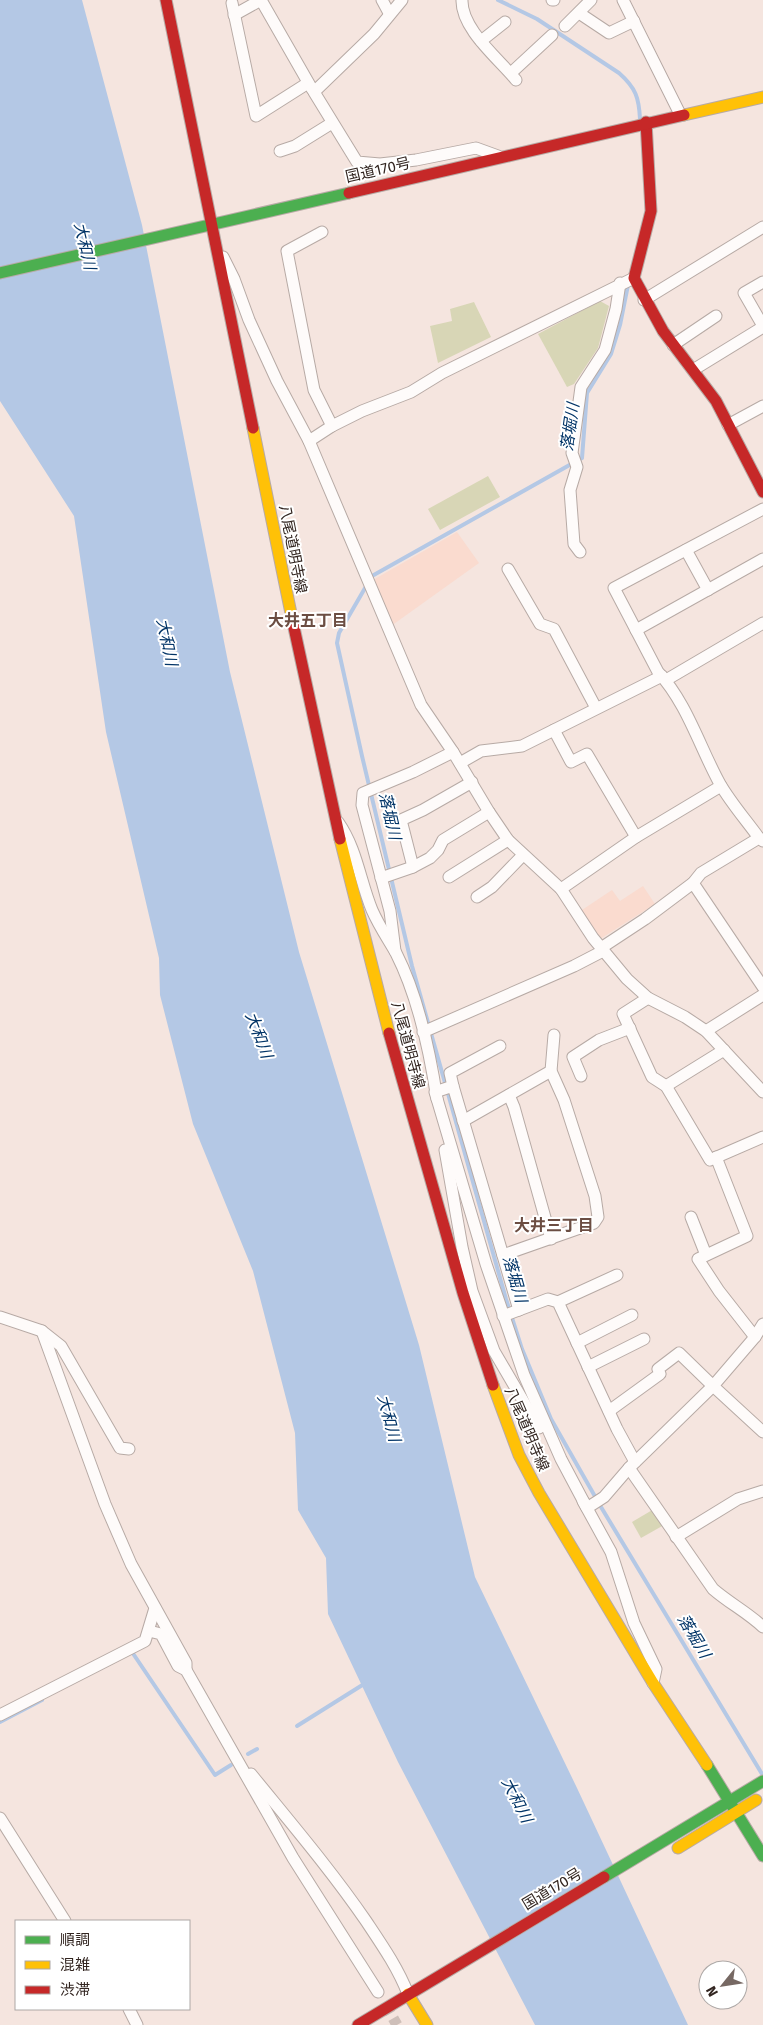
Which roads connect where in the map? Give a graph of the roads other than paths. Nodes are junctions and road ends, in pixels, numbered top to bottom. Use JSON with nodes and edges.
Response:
{"nodes":[{"id":1,"x":166,"y":0,"type":"edge"},
{"id":2,"x":261,"y":0,"type":"edge"},
{"id":3,"x":382,"y":0,"type":"edge"},
{"id":4,"x":402,"y":0,"type":"edge"},
{"id":5,"x":462,"y":0,"type":"edge"},
{"id":6,"x":591,"y":0,"type":"edge"},
{"id":7,"x":623,"y":0,"type":"edge"},
{"id":8,"x":232,"y":2,"type":"dead end"},
{"id":9,"x":390,"y":13,"type":"junction"},
{"id":10,"x":579,"y":13,"type":"junction"},
{"id":11,"x":234,"y":15,"type":"junction"},
{"id":12,"x":634,"y":20,"type":"junction"},
{"id":13,"x":505,"y":22,"type":"dead end"},
{"id":14,"x":565,"y":26,"type":"dead end"},
{"id":15,"x":552,"y":35,"type":"dead end"},
{"id":16,"x":482,"y":41,"type":"junction"},
{"id":17,"x":311,"y":88,"type":"junction"},
{"id":18,"x":763,"y":97,"type":"edge"},
{"id":19,"x":680,"y":114,"type":"junction"},
{"id":20,"x":641,"y":123,"type":"junction"},
{"id":21,"x":332,"y":124,"type":"junction"},
{"id":22,"x":280,"y":151,"type":"dead end"},
{"id":23,"x":499,"y":156,"type":"junction"},
{"id":24,"x":208,"y":225,"type":"junction"},
{"id":25,"x":763,"y":226,"type":"edge"},
{"id":26,"x":322,"y":232,"type":"dead end"},
{"id":27,"x":218,"y":248,"type":"junction"},
{"id":28,"x":0,"y":273,"type":"edge"},
{"id":29,"x":627,"y":281,"type":"junction"},
{"id":30,"x":763,"y":282,"type":"edge"},
{"id":31,"x":644,"y":300,"type":"junction"},
{"id":32,"x":716,"y":316,"type":"dead end"},
{"id":33,"x":763,"y":327,"type":"edge"},
{"id":34,"x":673,"y":345,"type":"junction"},
{"id":35,"x":693,"y":370,"type":"junction"},
{"id":36,"x":763,"y":406,"type":"edge"},
{"id":37,"x":728,"y":425,"type":"junction"},
{"id":38,"x":332,"y":426,"type":"junction"},
{"id":39,"x":309,"y":441,"type":"junction"},
{"id":40,"x":763,"y":492,"type":"edge"},
{"id":41,"x":763,"y":509,"type":"edge"},
{"id":42,"x":686,"y":550,"type":"junction"},
{"id":43,"x":580,"y":552,"type":"dead end"},
{"id":44,"x":763,"y":559,"type":"edge"},
{"id":45,"x":508,"y":569,"type":"dead end"},
{"id":46,"x":708,"y":590,"type":"junction"},
{"id":47,"x":763,"y":623,"type":"edge"},
{"id":48,"x":636,"y":630,"type":"junction"},
{"id":49,"x":664,"y":678,"type":"junction"},
{"id":50,"x":596,"y":708,"type":"junction"},
{"id":51,"x":554,"y":730,"type":"junction"},
{"id":52,"x":454,"y":752,"type":"junction"},
{"id":53,"x":460,"y":763,"type":"junction"},
{"id":54,"x":472,"y":782,"type":"junction"},
{"id":55,"x":721,"y":786,"type":"junction"},
{"id":56,"x":489,"y":812,"type":"junction"},
{"id":57,"x":334,"y":816,"type":"junction"},
{"id":58,"x":636,"y":837,"type":"junction"},
{"id":59,"x":761,"y":839,"type":"edge"},
{"id":60,"x":508,"y":840,"type":"junction"},
{"id":61,"x":523,"y":854,"type":"junction"},
{"id":62,"x":413,"y":867,"type":"junction"},
{"id":63,"x":387,"y":876,"type":"junction"},
{"id":64,"x":449,"y":877,"type":"dead end"},
{"id":65,"x":694,"y":883,"type":"junction"},
{"id":66,"x":561,"y":890,"type":"junction"},
{"id":67,"x":477,"y":897,"type":"dead end"},
{"id":68,"x":602,"y":949,"type":"junction"},
{"id":69,"x":396,"y":953,"type":"junction"},
{"id":70,"x":763,"y":987,"type":"edge"},
{"id":71,"x":763,"y":995,"type":"edge"},
{"id":72,"x":648,"y":998,"type":"junction"},
{"id":73,"x":630,"y":1028,"type":"junction"},
{"id":74,"x":428,"y":1031,"type":"junction"},
{"id":75,"x":706,"y":1031,"type":"junction"},
{"id":76,"x":554,"y":1036,"type":"dead end"},
{"id":77,"x":500,"y":1046,"type":"dead end"},
{"id":78,"x":724,"y":1050,"type":"junction"},
{"id":79,"x":551,"y":1071,"type":"junction"},
{"id":80,"x":580,"y":1076,"type":"dead end"},
{"id":81,"x":666,"y":1086,"type":"junction"},
{"id":82,"x":445,"y":1089,"type":"junction"},
{"id":83,"x":763,"y":1092,"type":"edge"},
{"id":84,"x":509,"y":1095,"type":"junction"},
{"id":85,"x":463,"y":1121,"type":"junction"},
{"id":86,"x":763,"y":1137,"type":"edge"},
{"id":87,"x":716,"y":1157,"type":"junction"},
{"id":88,"x":691,"y":1217,"type":"dead end"},
{"id":89,"x":551,"y":1239,"type":"junction"},
{"id":90,"x":503,"y":1255,"type":"junction"},
{"id":91,"x":706,"y":1255,"type":"junction"},
{"id":92,"x":617,"y":1275,"type":"dead end"},
{"id":93,"x":468,"y":1292,"type":"junction"},
{"id":94,"x":558,"y":1302,"type":"junction"},
{"id":95,"x":511,"y":1313,"type":"junction"},
{"id":96,"x":632,"y":1315,"type":"dead end"},
{"id":97,"x":0,"y":1317,"type":"edge"},
{"id":98,"x":763,"y":1324,"type":"edge"},
{"id":99,"x":42,"y":1331,"type":"junction"},
{"id":100,"x":755,"y":1337,"type":"junction"},
{"id":101,"x":644,"y":1339,"type":"dead end"},
{"id":102,"x":577,"y":1343,"type":"junction"},
{"id":103,"x":588,"y":1367,"type":"junction"},
{"id":104,"x":712,"y":1386,"type":"junction"},
{"id":105,"x":609,"y":1411,"type":"junction"},
{"id":106,"x":763,"y":1432,"type":"edge"},
{"id":107,"x":129,"y":1449,"type":"dead end"},
{"id":108,"x":632,"y":1465,"type":"junction"},
{"id":109,"x":763,"y":1491,"type":"edge"},
{"id":110,"x":593,"y":1504,"type":"junction"},
{"id":111,"x":676,"y":1537,"type":"junction"},
{"id":112,"x":155,"y":1608,"type":"junction"},
{"id":113,"x":763,"y":1627,"type":"edge"},
{"id":114,"x":149,"y":1632,"type":"junction"},
{"id":115,"x":186,"y":1670,"type":"junction"},
{"id":116,"x":653,"y":1684,"type":"junction"},
{"id":117,"x":0,"y":1715,"type":"edge"},
{"id":118,"x":237,"y":1757,"type":"junction"},
{"id":119,"x":763,"y":1782,"type":"edge"},
{"id":120,"x":760,"y":1797,"type":"edge"},
{"id":121,"x":730,"y":1800,"type":"junction"},
{"id":122,"x":738,"y":1812,"type":"junction"},
{"id":123,"x":0,"y":1818,"type":"edge"},
{"id":124,"x":666,"y":1855,"type":"dead end"},
{"id":125,"x":763,"y":1856,"type":"edge"},
{"id":126,"x":565,"y":1914,"type":"dead end"},
{"id":127,"x":64,"y":1920,"type":"edge"},
{"id":128,"x":427,"y":1989,"type":"junction"},
{"id":129,"x":378,"y":1992,"type":"tunnel mouth"},
{"id":130,"x":411,"y":1998,"type":"junction"},
{"id":131,"x":130,"y":2010,"type":"edge"},
{"id":132,"x":360,"y":2024,"type":"edge"},
{"id":133,"x":137,"y":2025,"type":"edge"},
{"id":134,"x":378,"y":2025,"type":"edge"},
{"id":135,"x":427,"y":2025,"type":"edge"}],
"edges":[{"from":1,"to":24,"type":"main road","name":"八尾道明寺線"},
{"from":2,"to":11,"type":"street"},
{"from":2,"to":17,"type":"street"},
{"from":3,"to":9,"type":"street"},
{"from":4,"to":9,"type":"street"},
{"from":5,"to":16,"type":"street"},
{"from":6,"to":10,"type":"street"},
{"from":7,"to":12,"type":"street"},
{"from":8,"to":11,"type":"street"},
{"from":9,"to":17,"type":"street"},
{"from":10,"to":12,"type":"street"},
{"from":10,"to":14,"type":"street"},
{"from":11,"to":17,"type":"street"},
{"from":12,"to":19,"type":"street"},
{"from":13,"to":16,"type":"street"},
{"from":15,"to":16,"type":"street"},
{"from":17,"to":21,"type":"street"},
{"from":18,"to":19,"type":"main road","name":"国道170号"},
{"from":19,"to":20,"type":"main road","name":"国道170号"},
{"from":20,"to":23,"type":"main road","name":"国道170号"},
{"from":20,"to":29,"type":"main road"},
{"from":21,"to":22,"type":"street"},
{"from":21,"to":23,"type":"street"},
{"from":23,"to":24,"type":"main road","name":"国道170号"},
{"from":24,"to":27,"type":"main road","name":"八尾道明寺線"},
{"from":24,"to":28,"type":"main road","name":"国道170号"},
{"from":25,"to":31,"type":"street"},
{"from":26,"to":38,"type":"street"},
{"from":27,"to":39,"type":"street"},
{"from":27,"to":57,"type":"main road","name":"八尾道明寺線"},
{"from":29,"to":31,"type":"main road"},
{"from":29,"to":38,"type":"street"},
{"from":29,"to":43,"type":"street"},
{"from":30,"to":33,"type":"street"},
{"from":31,"to":34,"type":"main road"},
{"from":32,"to":34,"type":"street"},
{"from":33,"to":35,"type":"street"},
{"from":34,"to":35,"type":"main road"},
{"from":35,"to":37,"type":"main road"},
{"from":36,"to":37,"type":"street"},
{"from":37,"to":40,"type":"main road"},
{"from":38,"to":39,"type":"street"},
{"from":39,"to":52,"type":"street"},
{"from":41,"to":42,"type":"street"},
{"from":42,"to":46,"type":"street"},
{"from":42,"to":48,"type":"street"},
{"from":44,"to":46,"type":"street"},
{"from":45,"to":50,"type":"street"},
{"from":46,"to":48,"type":"street"},
{"from":47,"to":49,"type":"street"},
{"from":48,"to":49,"type":"street"},
{"from":49,"to":50,"type":"street"},
{"from":49,"to":55,"type":"street"},
{"from":50,"to":51,"type":"street"},
{"from":51,"to":53,"type":"street"},
{"from":51,"to":58,"type":"street"},
{"from":52,"to":53,"type":"street"},
{"from":52,"to":63,"type":"street"},
{"from":53,"to":54,"type":"street"},
{"from":54,"to":56,"type":"street"},
{"from":54,"to":62,"type":"street"},
{"from":55,"to":58,"type":"street"},
{"from":55,"to":59,"type":"street"},
{"from":56,"to":60,"type":"street"},
{"from":56,"to":62,"type":"street"},
{"from":57,"to":69,"type":"street"},
{"from":57,"to":93,"type":"main road","name":"八尾道明寺線"},
{"from":58,"to":66,"type":"street"},
{"from":59,"to":65,"type":"street"},
{"from":60,"to":61,"type":"street"},
{"from":60,"to":64,"type":"street"},
{"from":61,"to":66,"type":"street"},
{"from":61,"to":67,"type":"street"},
{"from":62,"to":63,"type":"street"},
{"from":63,"to":69,"type":"street"},
{"from":65,"to":68,"type":"street"},
{"from":65,"to":70,"type":"street"},
{"from":66,"to":68,"type":"street"},
{"from":68,"to":72,"type":"street"},
{"from":68,"to":74,"type":"street"},
{"from":69,"to":74,"type":"street"},
{"from":71,"to":75,"type":"street"},
{"from":72,"to":73,"type":"street"},
{"from":72,"to":75,"type":"street"},
{"from":73,"to":80,"type":"street"},
{"from":73,"to":81,"type":"street"},
{"from":74,"to":82,"type":"street"},
{"from":75,"to":78,"type":"street"},
{"from":76,"to":79,"type":"street"},
{"from":77,"to":82,"type":"street"},
{"from":78,"to":81,"type":"street"},
{"from":78,"to":83,"type":"street"},
{"from":79,"to":84,"type":"street"},
{"from":79,"to":89,"type":"street"},
{"from":81,"to":87,"type":"street"},
{"from":82,"to":85,"type":"street"},
{"from":82,"to":93,"type":"street"},
{"from":82,"to":95,"type":"street"},
{"from":84,"to":85,"type":"street"},
{"from":84,"to":89,"type":"street"},
{"from":85,"to":90,"type":"street"},
{"from":86,"to":87,"type":"street"},
{"from":87,"to":91,"type":"street"},
{"from":88,"to":91,"type":"street"},
{"from":89,"to":90,"type":"street"},
{"from":90,"to":95,"type":"street"},
{"from":91,"to":100,"type":"street"},
{"from":92,"to":94,"type":"street"},
{"from":93,"to":110,"type":"street"},
{"from":93,"to":116,"type":"main road","name":"八尾道明寺線"},
{"from":94,"to":95,"type":"street"},
{"from":94,"to":102,"type":"street"},
{"from":95,"to":110,"type":"street"},
{"from":96,"to":102,"type":"street"},
{"from":97,"to":99,"type":"street"},
{"from":98,"to":100,"type":"street"},
{"from":99,"to":107,"type":"street"},
{"from":99,"to":112,"type":"street"},
{"from":100,"to":104,"type":"street"},
{"from":101,"to":103,"type":"street"},
{"from":102,"to":103,"type":"street"},
{"from":103,"to":105,"type":"street"},
{"from":104,"to":105,"type":"street"},
{"from":104,"to":106,"type":"street"},
{"from":104,"to":108,"type":"street"},
{"from":105,"to":108,"type":"street"},
{"from":108,"to":110,"type":"street"},
{"from":108,"to":111,"type":"street"},
{"from":109,"to":111,"type":"street"},
{"from":110,"to":116,"type":"street"},
{"from":111,"to":113,"type":"street"},
{"from":112,"to":114,"type":"street"},
{"from":112,"to":115,"type":"street"},
{"from":114,"to":115,"type":"street"},
{"from":114,"to":117,"type":"street"},
{"from":115,"to":118,"type":"street"},
{"from":116,"to":121,"type":"main road","name":"八尾道明寺線"},
{"from":118,"to":129,"type":"street"},
{"from":118,"to":130,"type":"street"},
{"from":119,"to":121,"type":"main road","name":"国道170号"},
{"from":120,"to":122,"type":"main road"},
{"from":121,"to":122,"type":"main road","name":"八尾道明寺線"},
{"from":121,"to":128,"type":"main road","name":"国道170号"},
{"from":122,"to":124,"type":"main road"},
{"from":122,"to":125,"type":"main road","name":"八尾道明寺線"},
{"from":123,"to":127,"type":"street"},
{"from":126,"to":128,"type":"main road","name":"国道170号"},
{"from":128,"to":130,"type":"main road","name":"国道170号"},
{"from":130,"to":132,"type":"main road","name":"国道170号"},
{"from":130,"to":134,"type":"main road","name":"国道170号"},
{"from":130,"to":135,"type":"main road"},
{"from":131,"to":133,"type":"street"}]}
